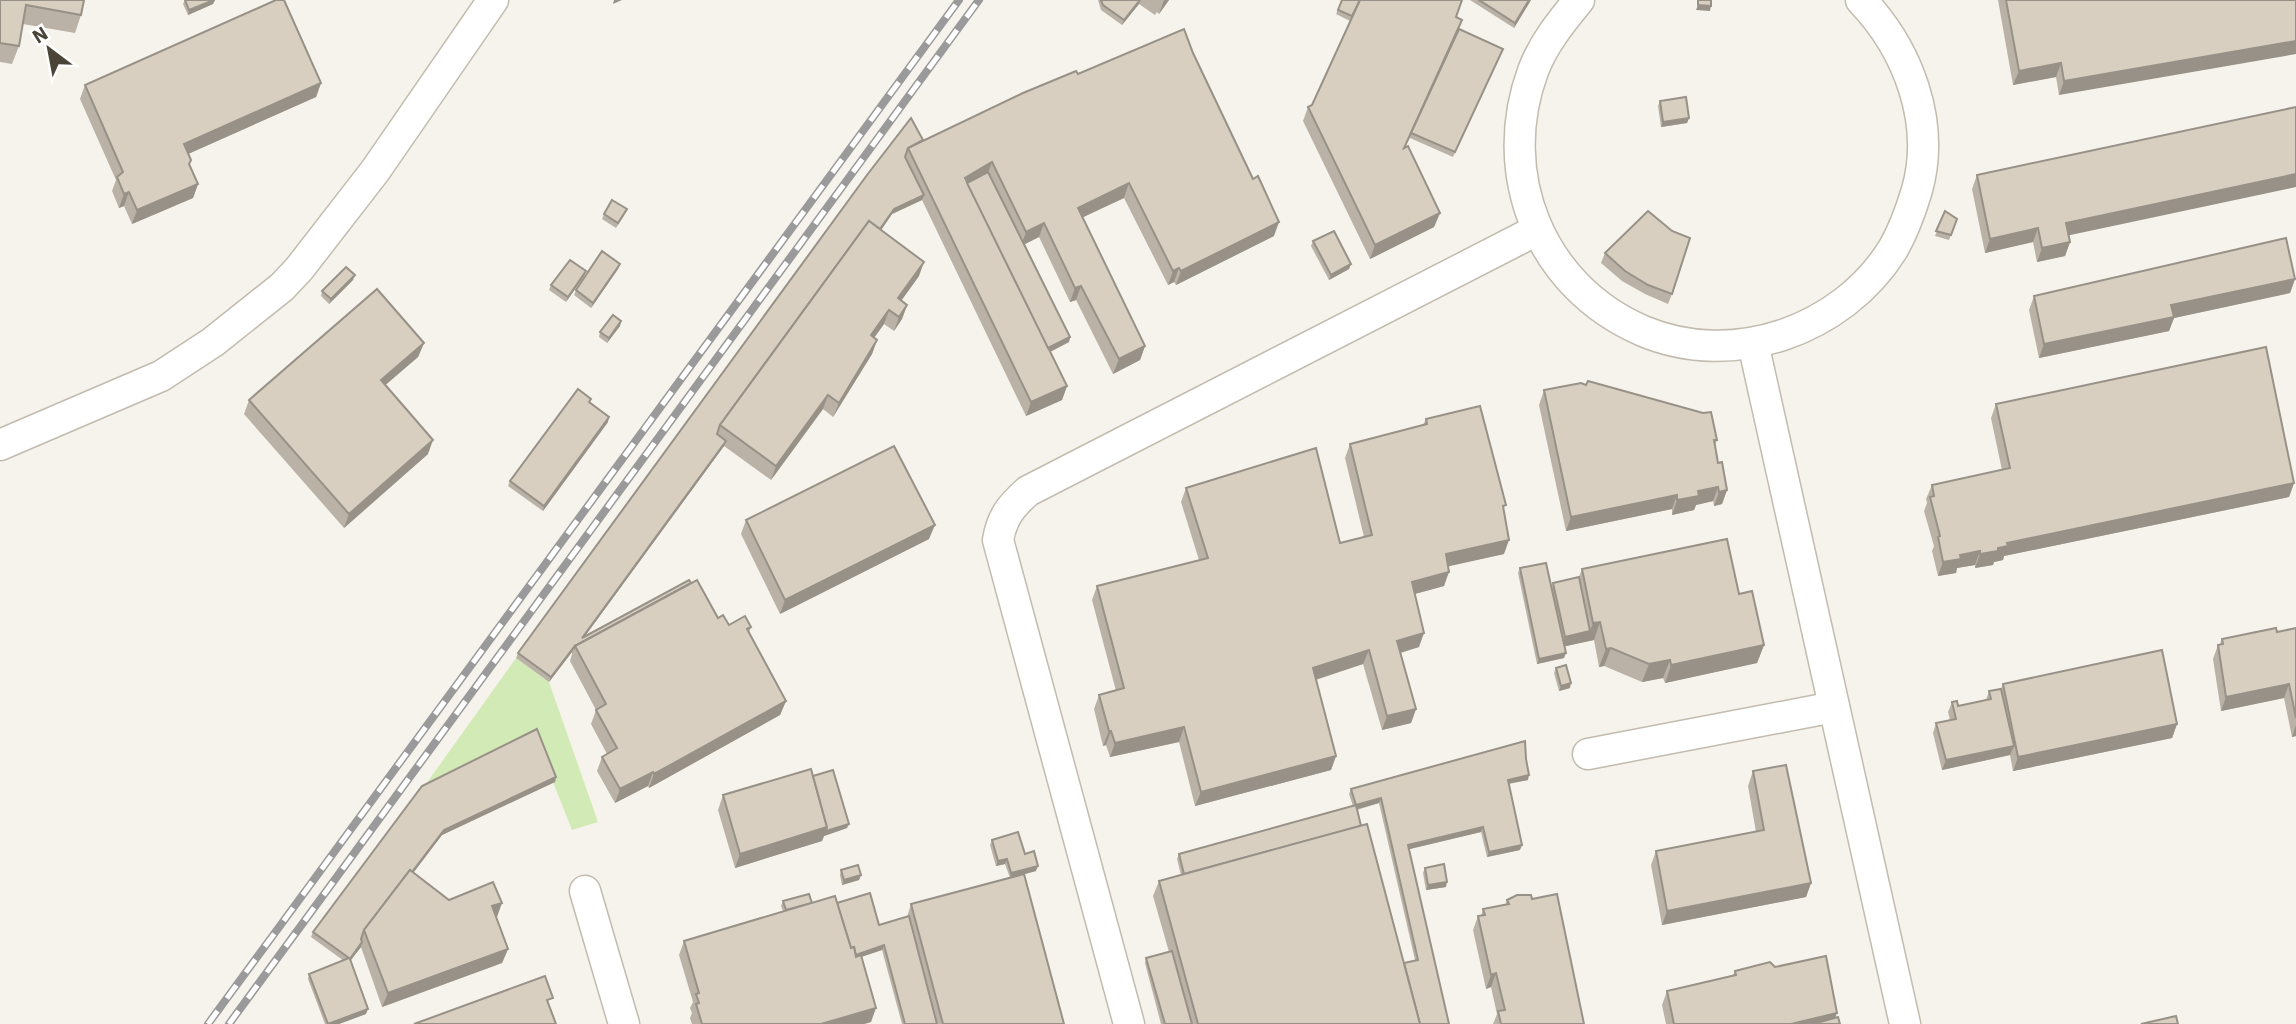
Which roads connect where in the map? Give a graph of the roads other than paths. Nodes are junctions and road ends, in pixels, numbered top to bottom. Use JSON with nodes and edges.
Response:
{"nodes":[{"id":1,"x":493,"y":0,"type":"edge"},
{"id":2,"x":1579,"y":0,"type":"edge"},
{"id":3,"x":1861,"y":0,"type":"edge"},
{"id":4,"x":1537,"y":230,"type":"junction"},
{"id":5,"x":1753,"y":343,"type":"junction"},
{"id":6,"x":0,"y":445,"type":"edge"},
{"id":7,"x":1834,"y":707,"type":"junction"},
{"id":8,"x":1588,"y":754,"type":"dead end"},
{"id":9,"x":585,"y":891,"type":"dead end"},
{"id":10,"x":624,"y":1024,"type":"edge"},
{"id":11,"x":1129,"y":1024,"type":"edge"},
{"id":12,"x":1905,"y":1024,"type":"edge"}],
"edges":[{"from":1,"to":6,"type":"street"},
{"from":2,"to":4,"type":"street"},
{"from":3,"to":5,"type":"street"},
{"from":4,"to":5,"type":"street"},
{"from":4,"to":11,"type":"street"},
{"from":5,"to":7,"type":"street"},
{"from":7,"to":8,"type":"street"},
{"from":7,"to":12,"type":"street"},
{"from":9,"to":10,"type":"street"}]}
